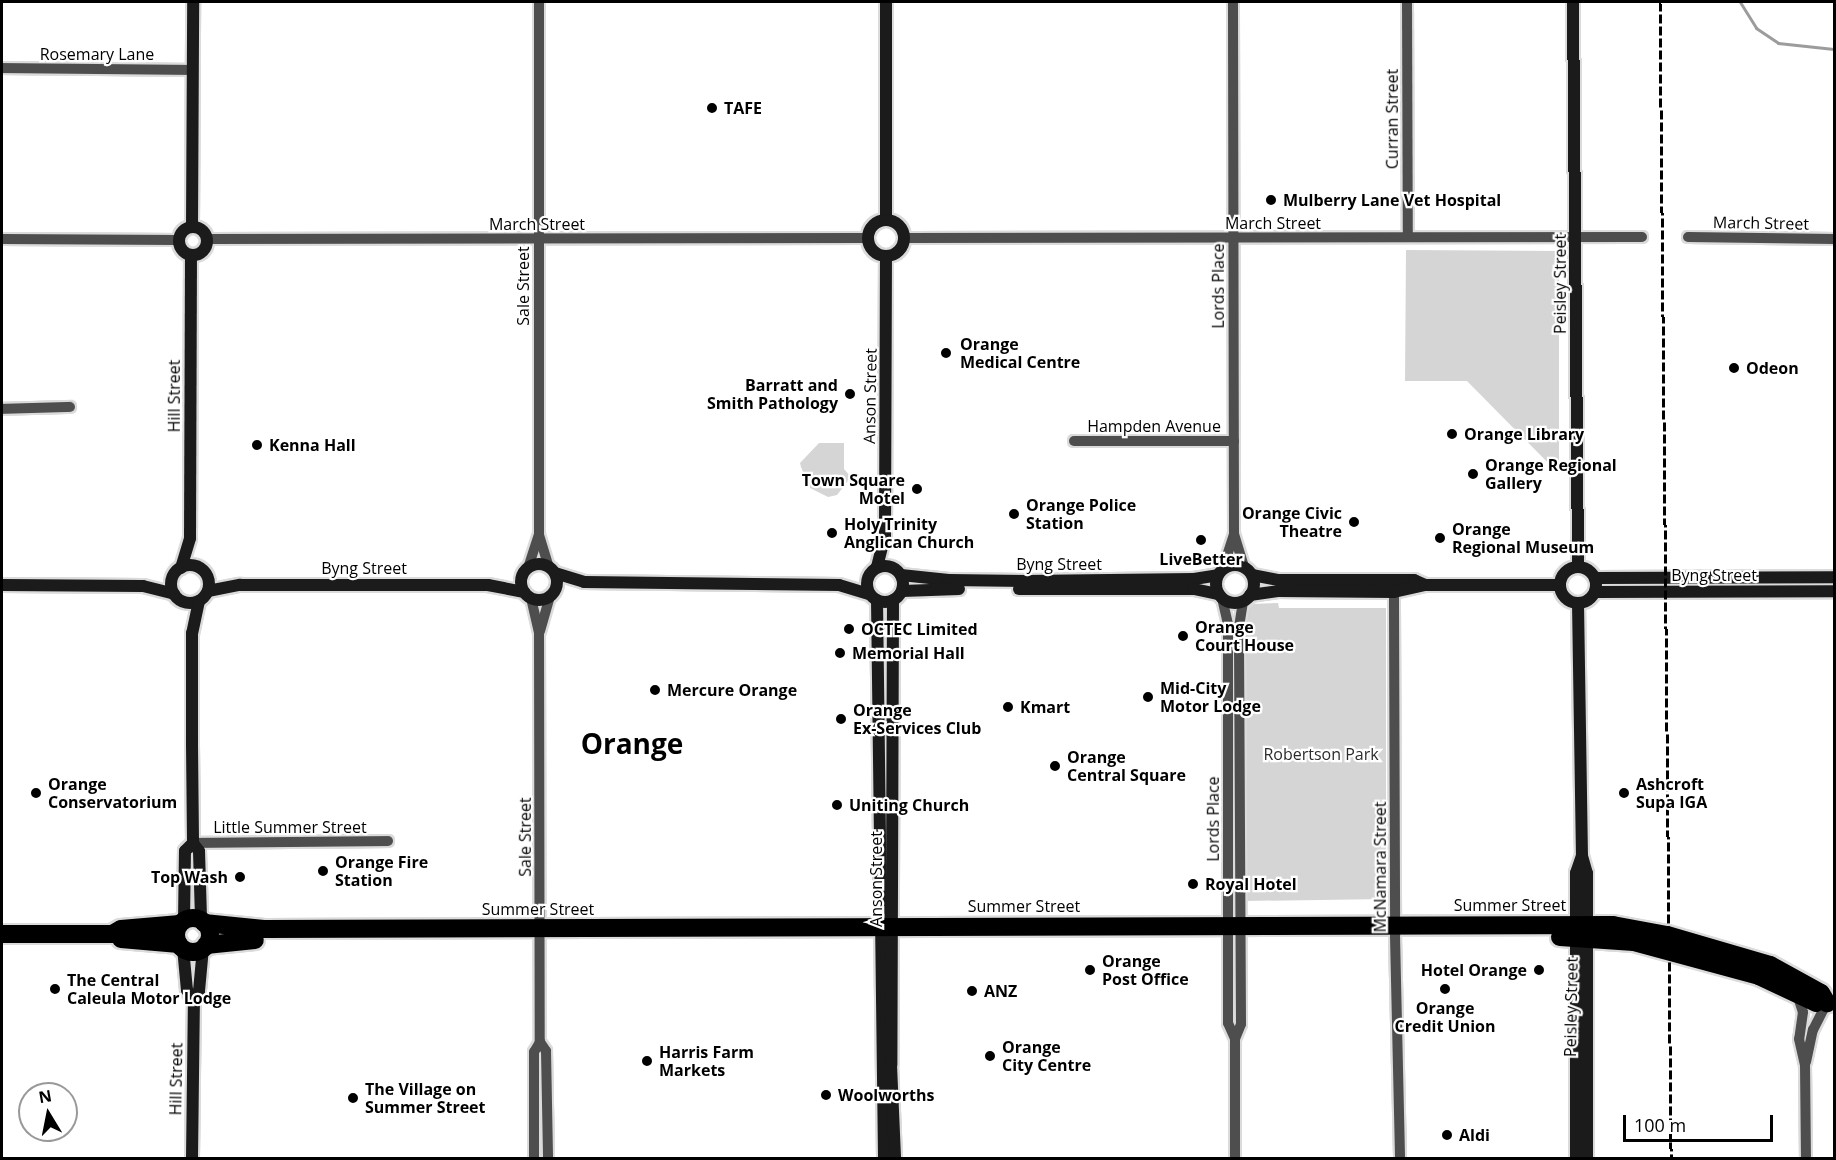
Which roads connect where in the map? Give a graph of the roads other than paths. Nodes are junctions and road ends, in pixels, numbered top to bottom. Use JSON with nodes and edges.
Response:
{"nodes":[{"id":1,"x":193,"y":2,"type":"edge"},
{"id":2,"x":539,"y":2,"type":"edge"},
{"id":3,"x":886,"y":2,"type":"edge"},
{"id":4,"x":1233,"y":2,"type":"edge"},
{"id":5,"x":1407,"y":2,"type":"edge"},
{"id":6,"x":1574,"y":2,"type":"edge"},
{"id":7,"x":2,"y":68,"type":"edge"},
{"id":8,"x":192,"y":70,"type":"junction"},
{"id":9,"x":886,"y":220,"type":"junction"},
{"id":10,"x":192,"y":227,"type":"junction"},
{"id":11,"x":1408,"y":237,"type":"junction"},
{"id":12,"x":1577,"y":237,"type":"junction"},
{"id":13,"x":1642,"y":237,"type":"dead end"},
{"id":14,"x":1688,"y":237,"type":"dead end"},
{"id":15,"x":867,"y":238,"type":"junction"},
{"id":16,"x":904,"y":238,"type":"junction"},
{"id":17,"x":1233,"y":238,"type":"junction"},
{"id":18,"x":2,"y":239,"type":"edge"},
{"id":19,"x":207,"y":239,"type":"junction"},
{"id":20,"x":538,"y":239,"type":"junction"},
{"id":21,"x":1834,"y":239,"type":"edge"},
{"id":22,"x":178,"y":240,"type":"junction"},
{"id":23,"x":191,"y":255,"type":"junction"},
{"id":24,"x":886,"y":257,"type":"junction"},
{"id":25,"x":70,"y":407,"type":"dead end"},
{"id":26,"x":2,"y":409,"type":"edge"},
{"id":27,"x":1074,"y":441,"type":"dead end"},
{"id":28,"x":1233,"y":441,"type":"junction"},
{"id":29,"x":1234,"y":534,"type":"junction"},
{"id":30,"x":539,"y":535,"type":"junction"},
{"id":31,"x":885,"y":536,"type":"junction"},
{"id":32,"x":190,"y":537,"type":"junction"},
{"id":33,"x":1578,"y":567,"type":"junction"},
{"id":34,"x":552,"y":570,"type":"junction"},
{"id":35,"x":202,"y":571,"type":"junction"},
{"id":36,"x":872,"y":571,"type":"junction"},
{"id":37,"x":897,"y":571,"type":"junction"},
{"id":38,"x":1221,"y":571,"type":"junction"},
{"id":39,"x":1248,"y":571,"type":"junction"},
{"id":40,"x":177,"y":572,"type":"junction"},
{"id":41,"x":525,"y":572,"type":"junction"},
{"id":42,"x":1834,"y":577,"type":"edge"},
{"id":43,"x":1595,"y":578,"type":"junction"},
{"id":44,"x":1406,"y":580,"type":"junction"},
{"id":45,"x":584,"y":582,"type":"junction"},
{"id":46,"x":2,"y":585,"type":"edge"},
{"id":47,"x":240,"y":585,"type":"junction"},
{"id":48,"x":488,"y":585,"type":"junction"},
{"id":49,"x":839,"y":585,"type":"junction"},
{"id":50,"x":1425,"y":585,"type":"junction"},
{"id":51,"x":1560,"y":585,"type":"junction"},
{"id":52,"x":144,"y":586,"type":"junction"},
{"id":53,"x":1834,"y":591,"type":"edge"},
{"id":54,"x":1394,"y":592,"type":"junction"},
{"id":55,"x":1594,"y":592,"type":"junction"},
{"id":56,"x":553,"y":593,"type":"junction"},
{"id":57,"x":527,"y":595,"type":"junction"},
{"id":58,"x":898,"y":595,"type":"junction"},
{"id":59,"x":203,"y":596,"type":"junction"},
{"id":60,"x":1220,"y":596,"type":"junction"},
{"id":61,"x":178,"y":597,"type":"junction"},
{"id":62,"x":873,"y":597,"type":"junction"},
{"id":63,"x":1247,"y":598,"type":"junction"},
{"id":64,"x":1578,"y":603,"type":"junction"},
{"id":65,"x":539,"y":632,"type":"junction"},
{"id":66,"x":192,"y":633,"type":"junction"},
{"id":67,"x":388,"y":841,"type":"dead end"},
{"id":68,"x":193,"y":843,"type":"junction"},
{"id":69,"x":192,"y":922,"type":"junction"},
{"id":70,"x":1394,"y":930,"type":"junction"},
{"id":71,"x":1234,"y":931,"type":"junction"},
{"id":72,"x":1582,"y":931,"type":"junction"},
{"id":73,"x":887,"y":932,"type":"junction"},
{"id":74,"x":2,"y":934,"type":"edge"},
{"id":75,"x":112,"y":934,"type":"junction"},
{"id":76,"x":540,"y":934,"type":"junction"},
{"id":77,"x":181,"y":946,"type":"junction"},
{"id":78,"x":205,"y":947,"type":"junction"},
{"id":79,"x":1796,"y":992,"type":"junction"},
{"id":80,"x":194,"y":1001,"type":"junction"},
{"id":81,"x":1831,"y":1005,"type":"edge"},
{"id":82,"x":540,"y":1042,"type":"junction"},
{"id":83,"x":1805,"y":1065,"type":"junction"},
{"id":84,"x":192,"y":1158,"type":"edge"},
{"id":85,"x":534,"y":1158,"type":"edge"},
{"id":86,"x":548,"y":1158,"type":"edge"},
{"id":87,"x":884,"y":1158,"type":"edge"},
{"id":88,"x":896,"y":1158,"type":"edge"},
{"id":89,"x":1235,"y":1158,"type":"edge"},
{"id":90,"x":1400,"y":1158,"type":"edge"},
{"id":91,"x":1576,"y":1158,"type":"edge"},
{"id":92,"x":1587,"y":1158,"type":"edge"},
{"id":93,"x":1806,"y":1158,"type":"edge"}],
"edges":[{"from":1,"to":8,"type":"street"},
{"from":2,"to":20,"type":"street","name":"Sale Street"},
{"from":3,"to":9,"type":"street"},
{"from":4,"to":17,"type":"street","name":"Lords Place"},
{"from":5,"to":11,"type":"street","name":"Curran Street"},
{"from":6,"to":12,"type":"street","name":"Peisley Street"},
{"from":7,"to":8,"type":"street","name":"Rosemary Lane"},
{"from":8,"to":10,"type":"street"},
{"from":9,"to":15,"type":"street"},
{"from":9,"to":16,"type":"street"},
{"from":10,"to":19,"type":"street"},
{"from":10,"to":22,"type":"street"},
{"from":11,"to":12,"type":"street","name":"March Street"},
{"from":11,"to":17,"type":"street","name":"March Street"},
{"from":12,"to":13,"type":"street","name":"March Street"},
{"from":12,"to":33,"type":"street","name":"Peisley Street"},
{"from":14,"to":21,"type":"street","name":"March Street"},
{"from":15,"to":20,"type":"street","name":"March Street"},
{"from":15,"to":24,"type":"street"},
{"from":16,"to":17,"type":"street","name":"March Street"},
{"from":16,"to":24,"type":"street"},
{"from":17,"to":28,"type":"street","name":"Lords Place"},
{"from":18,"to":22,"type":"street"},
{"from":19,"to":20,"type":"street","name":"March Street"},
{"from":19,"to":23,"type":"street"},
{"from":20,"to":30,"type":"street","name":"Sale Street"},
{"from":22,"to":23,"type":"street"},
{"from":23,"to":32,"type":"street","name":"Hill Street"},
{"from":24,"to":31,"type":"street","name":"Anson Street"},
{"from":25,"to":26,"type":"street"},
{"from":27,"to":28,"type":"street","name":"Hampden Avenue"},
{"from":28,"to":29,"type":"street","name":"Lords Place"},
{"from":29,"to":38,"type":"street","name":"Lords Place"},
{"from":29,"to":39,"type":"street","name":"Lords Place"},
{"from":30,"to":34,"type":"street","name":"Sale Street"},
{"from":30,"to":41,"type":"street","name":"Sale Street"},
{"from":31,"to":36,"type":"street","name":"Anson Street"},
{"from":31,"to":37,"type":"street","name":"Anson Street"},
{"from":32,"to":35,"type":"street","name":"Hill Street"},
{"from":32,"to":40,"type":"street","name":"Hill Street"},
{"from":33,"to":43,"type":"street"},
{"from":33,"to":51,"type":"street"},
{"from":34,"to":41,"type":"street","name":"Byng Street"},
{"from":34,"to":45,"type":"street"},
{"from":34,"to":56,"type":"street"},
{"from":35,"to":40,"type":"street"},
{"from":35,"to":47,"type":"street","name":"Byng Street"},
{"from":35,"to":59,"type":"street","name":"Hill Street"},
{"from":36,"to":37,"type":"street","name":"Byng Street"},
{"from":36,"to":49,"type":"street"},
{"from":36,"to":62,"type":"street","name":"Anson Street"},
{"from":37,"to":38,"type":"street","name":"Byng Street"},
{"from":37,"to":58,"type":"street","name":"Anson Street"},
{"from":38,"to":39,"type":"street","name":"Byng Street"},
{"from":38,"to":60,"type":"street"},
{"from":39,"to":44,"type":"street"},
{"from":39,"to":63,"type":"street"},
{"from":40,"to":52,"type":"street"},
{"from":40,"to":61,"type":"street","name":"Hill Street"},
{"from":41,"to":48,"type":"street","name":"Byng Street"},
{"from":41,"to":57,"type":"street"},
{"from":42,"to":43,"type":"street","name":"Byng Street"},
{"from":43,"to":55,"type":"street"},
{"from":44,"to":50,"type":"street"},
{"from":44,"to":54,"type":"street"},
{"from":45,"to":49,"type":"street"},
{"from":45,"to":56,"type":"street"},
{"from":46,"to":52,"type":"street"},
{"from":47,"to":48,"type":"street","name":"Byng Street"},
{"from":47,"to":59,"type":"street","name":"Byng Street"},
{"from":48,"to":57,"type":"street","name":"Byng Street"},
{"from":49,"to":62,"type":"street"},
{"from":50,"to":51,"type":"street"},
{"from":50,"to":54,"type":"street"},
{"from":51,"to":64,"type":"street"},
{"from":52,"to":61,"type":"street"},
{"from":53,"to":55,"type":"street","name":"Byng Street"},
{"from":54,"to":63,"type":"street"},
{"from":54,"to":70,"type":"street","name":"McNamara Street"},
{"from":55,"to":64,"type":"street"},
{"from":56,"to":57,"type":"street","name":"Byng Street"},
{"from":56,"to":65,"type":"street","name":"Sale Street"},
{"from":57,"to":65,"type":"street","name":"Sale Street"},
{"from":58,"to":60,"type":"street","name":"Byng Street"},
{"from":58,"to":62,"type":"street","name":"Byng Street"},
{"from":58,"to":73,"type":"street","name":"Anson Street"},
{"from":59,"to":61,"type":"street","name":"Byng Street"},
{"from":59,"to":66,"type":"street"},
{"from":60,"to":63,"type":"street","name":"Byng Street"},
{"from":60,"to":71,"type":"street","name":"Lords Place"},
{"from":61,"to":66,"type":"street"},
{"from":62,"to":73,"type":"street","name":"Anson Street"},
{"from":63,"to":71,"type":"street","name":"Lords Place"},
{"from":64,"to":72,"type":"street","name":"Peisley Street"},
{"from":65,"to":76,"type":"street","name":"Sale Street"},
{"from":66,"to":68,"type":"street"},
{"from":67,"to":68,"type":"street","name":"Little Summer Street"},
{"from":68,"to":69,"type":"street"},
{"from":69,"to":75,"type":"highway","name":"Summer Street"},
{"from":69,"to":76,"type":"highway","name":"Summer Street"},
{"from":69,"to":77,"type":"highway"},
{"from":69,"to":78,"type":"highway"},
{"from":70,"to":71,"type":"highway","name":"Summer Street"},
{"from":70,"to":72,"type":"highway","name":"Summer Street"},
{"from":70,"to":90,"type":"street","name":"McNamara Street"},
{"from":71,"to":73,"type":"highway","name":"Summer Street"},
{"from":71,"to":89,"type":"street","name":"Lords Place"},
{"from":72,"to":79,"type":"highway","name":"Summer Street"},
{"from":72,"to":81,"type":"highway","name":"Summer Street"},
{"from":72,"to":91,"type":"street","name":"Peisley Street"},
{"from":72,"to":92,"type":"street","name":"Peisley Street"},
{"from":73,"to":76,"type":"highway","name":"Summer Street"},
{"from":73,"to":87,"type":"street","name":"Anson Street"},
{"from":73,"to":88,"type":"street","name":"Anson Street"},
{"from":74,"to":75,"type":"highway","name":"Summer Street"},
{"from":75,"to":77,"type":"highway","name":"Summer Street"},
{"from":76,"to":78,"type":"highway","name":"Summer Street"},
{"from":76,"to":82,"type":"street","name":"Sale Street"},
{"from":77,"to":78,"type":"highway"},
{"from":77,"to":80,"type":"street","name":"Hill Street"},
{"from":78,"to":80,"type":"street","name":"Hill Street"},
{"from":79,"to":81,"type":"highway","name":"Summer Street"},
{"from":79,"to":83,"type":"street"},
{"from":80,"to":84,"type":"street","name":"Hill Street"},
{"from":81,"to":83,"type":"street"},
{"from":82,"to":85,"type":"street","name":"Sale Street"},
{"from":82,"to":86,"type":"street","name":"Sale Street"},
{"from":83,"to":93,"type":"street"}]}
